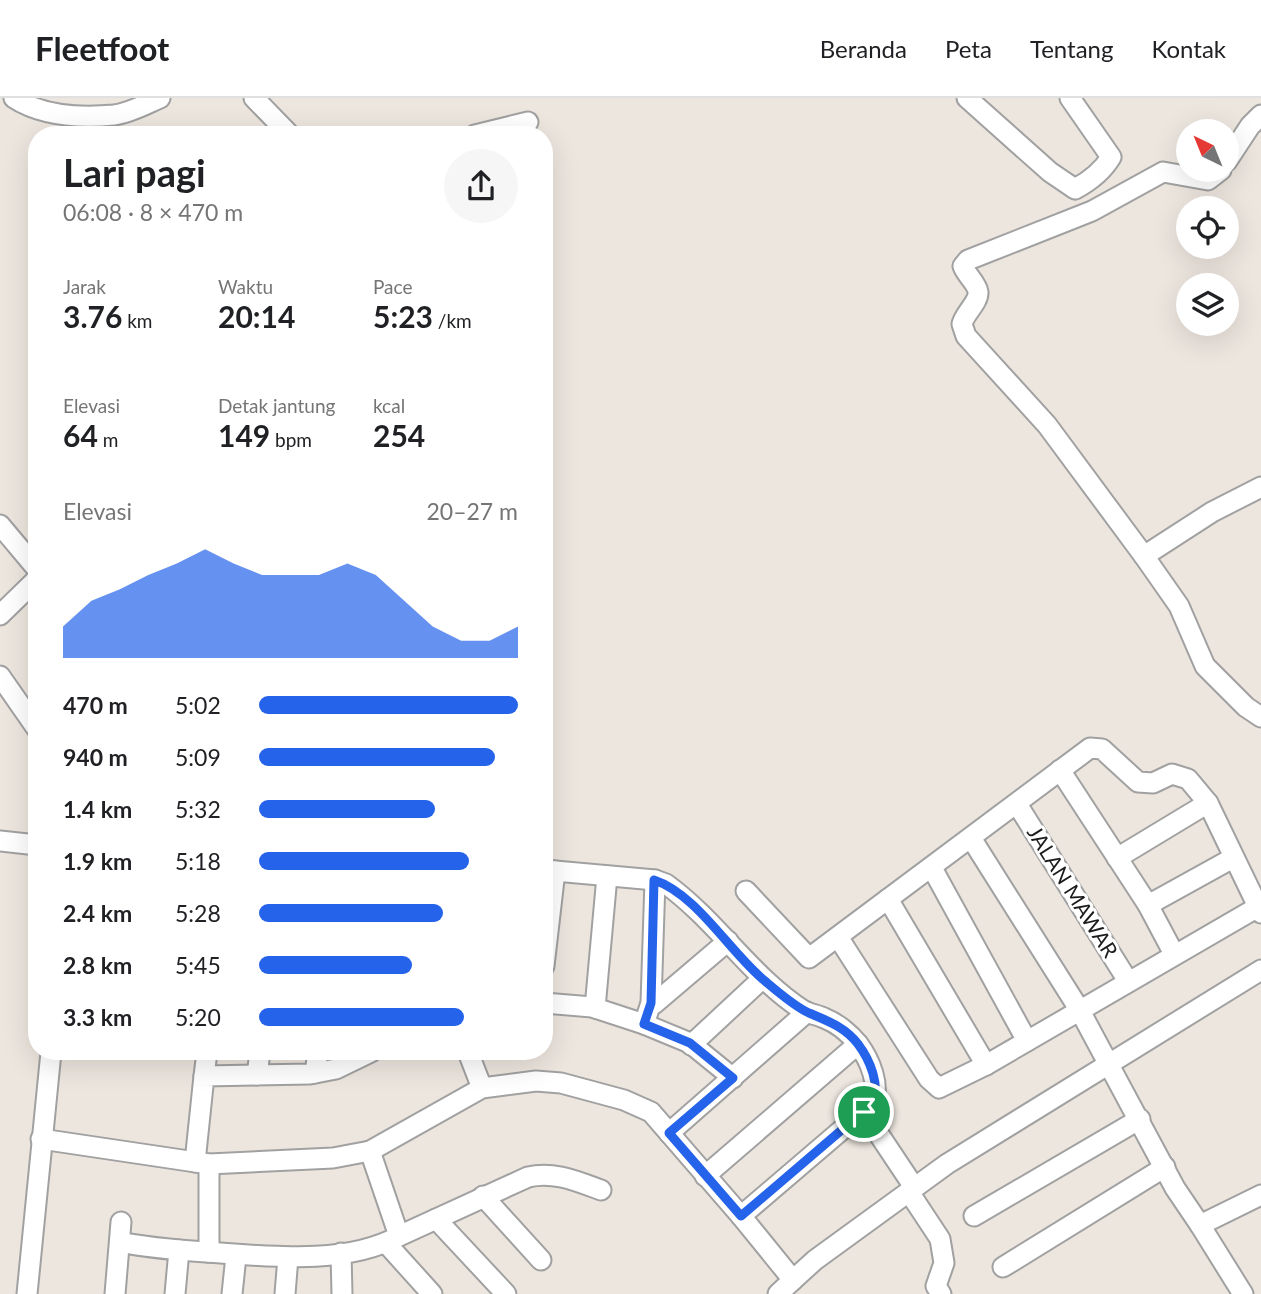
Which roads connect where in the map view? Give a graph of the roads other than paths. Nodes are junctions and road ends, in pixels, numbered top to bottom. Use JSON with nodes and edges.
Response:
{"nodes":[{"id":1,"x":14,"y":98,"type":"edge"},
{"id":2,"x":160,"y":98,"type":"edge"},
{"id":3,"x":254,"y":98,"type":"edge"},
{"id":4,"x":967,"y":98,"type":"edge"},
{"id":5,"x":1070,"y":98,"type":"edge"},
{"id":6,"x":1261,"y":115,"type":"edge"},
{"id":7,"x":528,"y":122,"type":"dead end"},
{"id":8,"x":281,"y":126,"type":"edge"},
{"id":9,"x":512,"y":126,"type":"edge"},
{"id":10,"x":1239,"y":142,"type":"edge"},
{"id":11,"x":1176,"y":174,"type":"edge"},
{"id":12,"x":1089,"y":181,"type":"junction"},
{"id":13,"x":1104,"y":205,"type":"junction"},
{"id":14,"x":1261,"y":487,"type":"edge"},
{"id":15,"x":0,"y":524,"type":"edge"},
{"id":16,"x":1144,"y":556,"type":"junction"},
{"id":17,"x":28,"y":558,"type":"edge"},
{"id":18,"x":28,"y":588,"type":"edge"},
{"id":19,"x":0,"y":615,"type":"edge"},
{"id":20,"x":0,"y":676,"type":"edge"},
{"id":21,"x":28,"y":716,"type":"edge"},
{"id":22,"x":1261,"y":717,"type":"edge"},
{"id":23,"x":1060,"y":770,"type":"junction"},
{"id":24,"x":1208,"y":803,"type":"junction"},
{"id":25,"x":1017,"y":804,"type":"junction"},
{"id":26,"x":971,"y":838,"type":"junction"},
{"id":27,"x":0,"y":841,"type":"edge"},
{"id":28,"x":28,"y":844,"type":"edge"},
{"id":29,"x":1117,"y":858,"type":"junction"},
{"id":30,"x":1233,"y":858,"type":"junction"},
{"id":31,"x":932,"y":868,"type":"junction"},
{"id":32,"x":553,"y":871,"type":"edge"},
{"id":33,"x":607,"y":876,"type":"junction"},
{"id":34,"x":654,"y":880,"type":"junction"},
{"id":35,"x":746,"y":891,"type":"dead end"},
{"id":36,"x":887,"y":899,"type":"junction"},
{"id":37,"x":1148,"y":905,"type":"junction"},
{"id":38,"x":1260,"y":910,"type":"edge"},
{"id":39,"x":838,"y":937,"type":"junction"},
{"id":40,"x":728,"y":941,"type":"junction"},
{"id":41,"x":1174,"y":954,"type":"junction"},
{"id":42,"x":1261,"y":970,"type":"edge"},
{"id":43,"x":762,"y":979,"type":"junction"},
{"id":44,"x":1128,"y":981,"type":"junction"},
{"id":45,"x":651,"y":1003,"type":"junction"},
{"id":46,"x":553,"y":1004,"type":"edge"},
{"id":47,"x":595,"y":1008,"type":"junction"},
{"id":48,"x":1079,"y":1009,"type":"junction"},
{"id":49,"x":807,"y":1012,"type":"junction"},
{"id":50,"x":644,"y":1024,"type":"junction"},
{"id":51,"x":1027,"y":1041,"type":"junction"},
{"id":52,"x":858,"y":1044,"type":"junction"},
{"id":53,"x":691,"y":1045,"type":"junction"},
{"id":54,"x":50,"y":1060,"type":"edge"},
{"id":55,"x":206,"y":1060,"type":"edge"},
{"id":56,"x":259,"y":1060,"type":"edge"},
{"id":57,"x":316,"y":1060,"type":"edge"},
{"id":58,"x":355,"y":1060,"type":"edge"},
{"id":59,"x":471,"y":1060,"type":"edge"},
{"id":60,"x":1110,"y":1063,"type":"junction"},
{"id":61,"x":986,"y":1065,"type":"junction"},
{"id":62,"x":315,"y":1073,"type":"junction"},
{"id":63,"x":257,"y":1075,"type":"junction"},
{"id":64,"x":204,"y":1076,"type":"junction"},
{"id":65,"x":733,"y":1078,"type":"junction"},
{"id":66,"x":482,"y":1088,"type":"junction"},
{"id":67,"x":864,"y":1112,"type":"junction"},
{"id":68,"x":1140,"y":1119,"type":"junction"},
{"id":69,"x":669,"y":1133,"type":"junction"},
{"id":70,"x":41,"y":1139,"type":"junction"},
{"id":71,"x":370,"y":1151,"type":"junction"},
{"id":72,"x":202,"y":1163,"type":"junction"},
{"id":73,"x":1165,"y":1167,"type":"junction"},
{"id":74,"x":705,"y":1176,"type":"junction"},
{"id":75,"x":914,"y":1187,"type":"junction"},
{"id":76,"x":601,"y":1189,"type":"dead end"},
{"id":77,"x":1261,"y":1195,"type":"edge"},
{"id":78,"x":483,"y":1196,"type":"junction"},
{"id":79,"x":741,"y":1216,"type":"junction"},
{"id":80,"x":974,"y":1216,"type":"dead end"},
{"id":81,"x":436,"y":1219,"type":"junction"},
{"id":82,"x":121,"y":1222,"type":"dead end"},
{"id":83,"x":1200,"y":1225,"type":"junction"},
{"id":84,"x":392,"y":1240,"type":"junction"},
{"id":85,"x":120,"y":1242,"type":"junction"},
{"id":86,"x":179,"y":1250,"type":"junction"},
{"id":87,"x":209,"y":1252,"type":"junction"},
{"id":88,"x":341,"y":1254,"type":"junction"},
{"id":89,"x":236,"y":1256,"type":"junction"},
{"id":90,"x":288,"y":1257,"type":"junction"},
{"id":91,"x":541,"y":1260,"type":"dead end"},
{"id":92,"x":1003,"y":1267,"type":"dead end"},
{"id":93,"x":793,"y":1280,"type":"junction"},
{"id":94,"x":347,"y":1289,"type":"edge"},
{"id":95,"x":934,"y":1291,"type":"edge"},
{"id":96,"x":27,"y":1294,"type":"edge"},
{"id":97,"x":116,"y":1294,"type":"edge"},
{"id":98,"x":175,"y":1294,"type":"edge"},
{"id":99,"x":232,"y":1294,"type":"edge"},
{"id":100,"x":285,"y":1294,"type":"edge"},
{"id":101,"x":432,"y":1294,"type":"edge"},
{"id":102,"x":506,"y":1294,"type":"edge"},
{"id":103,"x":778,"y":1294,"type":"edge"},
{"id":104,"x":1243,"y":1294,"type":"edge"}],
"edges":[{"from":1,"to":2,"type":"street"},
{"from":3,"to":8,"type":"street"},
{"from":4,"to":12,"type":"street"},
{"from":5,"to":12,"type":"street"},
{"from":6,"to":10,"type":"street"},
{"from":7,"to":9,"type":"street"},
{"from":11,"to":13,"type":"street"},
{"from":12,"to":13,"type":"street"},
{"from":13,"to":16,"type":"street"},
{"from":14,"to":16,"type":"street"},
{"from":15,"to":17,"type":"street"},
{"from":16,"to":22,"type":"street"},
{"from":18,"to":19,"type":"street"},
{"from":20,"to":21,"type":"street"},
{"from":23,"to":24,"type":"street"},
{"from":23,"to":25,"type":"street"},
{"from":23,"to":29,"type":"street"},
{"from":24,"to":29,"type":"street"},
{"from":24,"to":30,"type":"street"},
{"from":25,"to":26,"type":"street"},
{"from":25,"to":44,"type":"street","name":"JALAN MAWAR"},
{"from":26,"to":31,"type":"street"},
{"from":26,"to":48,"type":"street"},
{"from":27,"to":28,"type":"street"},
{"from":29,"to":37,"type":"street"},
{"from":30,"to":37,"type":"street"},
{"from":30,"to":38,"type":"street"},
{"from":31,"to":36,"type":"street"},
{"from":31,"to":51,"type":"street"},
{"from":32,"to":33,"type":"street"},
{"from":33,"to":34,"type":"street"},
{"from":33,"to":47,"type":"street"},
{"from":34,"to":40,"type":"street"},
{"from":34,"to":45,"type":"street"},
{"from":35,"to":39,"type":"street"},
{"from":36,"to":39,"type":"street"},
{"from":36,"to":61,"type":"street"},
{"from":37,"to":41,"type":"street"},
{"from":38,"to":41,"type":"street"},
{"from":39,"to":61,"type":"street"},
{"from":40,"to":43,"type":"street"},
{"from":40,"to":45,"type":"street"},
{"from":41,"to":44,"type":"street"},
{"from":42,"to":60,"type":"street"},
{"from":43,"to":49,"type":"street"},
{"from":43,"to":53,"type":"street"},
{"from":44,"to":48,"type":"street"},
{"from":45,"to":50,"type":"street"},
{"from":46,"to":47,"type":"street"},
{"from":47,"to":50,"type":"street"},
{"from":48,"to":51,"type":"street"},
{"from":48,"to":60,"type":"street"},
{"from":49,"to":52,"type":"street"},
{"from":49,"to":65,"type":"street"},
{"from":50,"to":53,"type":"street"},
{"from":51,"to":61,"type":"street"},
{"from":52,"to":67,"type":"street"},
{"from":52,"to":74,"type":"street"},
{"from":53,"to":65,"type":"street"},
{"from":54,"to":70,"type":"street"},
{"from":55,"to":64,"type":"street"},
{"from":56,"to":63,"type":"street"},
{"from":57,"to":62,"type":"street"},
{"from":58,"to":62,"type":"street"},
{"from":59,"to":66,"type":"street"},
{"from":60,"to":68,"type":"street"},
{"from":60,"to":75,"type":"street"},
{"from":62,"to":63,"type":"street"},
{"from":63,"to":64,"type":"street"},
{"from":64,"to":72,"type":"street"},
{"from":65,"to":69,"type":"street"},
{"from":66,"to":69,"type":"street"},
{"from":66,"to":71,"type":"street"},
{"from":67,"to":75,"type":"street"},
{"from":67,"to":79,"type":"street"},
{"from":68,"to":73,"type":"street"},
{"from":68,"to":80,"type":"street"},
{"from":69,"to":74,"type":"street"},
{"from":70,"to":72,"type":"street"},
{"from":70,"to":96,"type":"street"},
{"from":71,"to":72,"type":"street"},
{"from":71,"to":84,"type":"street"},
{"from":72,"to":87,"type":"street"},
{"from":73,"to":83,"type":"street"},
{"from":73,"to":92,"type":"street"},
{"from":74,"to":79,"type":"street"},
{"from":75,"to":93,"type":"street"},
{"from":75,"to":95,"type":"street"},
{"from":76,"to":78,"type":"street"},
{"from":77,"to":83,"type":"street"},
{"from":78,"to":81,"type":"street"},
{"from":78,"to":91,"type":"street"},
{"from":79,"to":93,"type":"street"},
{"from":81,"to":84,"type":"street"},
{"from":81,"to":102,"type":"street"},
{"from":82,"to":85,"type":"street"},
{"from":83,"to":104,"type":"street"},
{"from":84,"to":88,"type":"street"},
{"from":84,"to":101,"type":"street"},
{"from":85,"to":86,"type":"street"},
{"from":85,"to":97,"type":"street"},
{"from":86,"to":87,"type":"street"},
{"from":86,"to":98,"type":"street"},
{"from":87,"to":89,"type":"street"},
{"from":88,"to":90,"type":"street"},
{"from":88,"to":94,"type":"street"},
{"from":89,"to":90,"type":"street"},
{"from":89,"to":99,"type":"street"},
{"from":90,"to":100,"type":"street"},
{"from":93,"to":103,"type":"street"}]}
